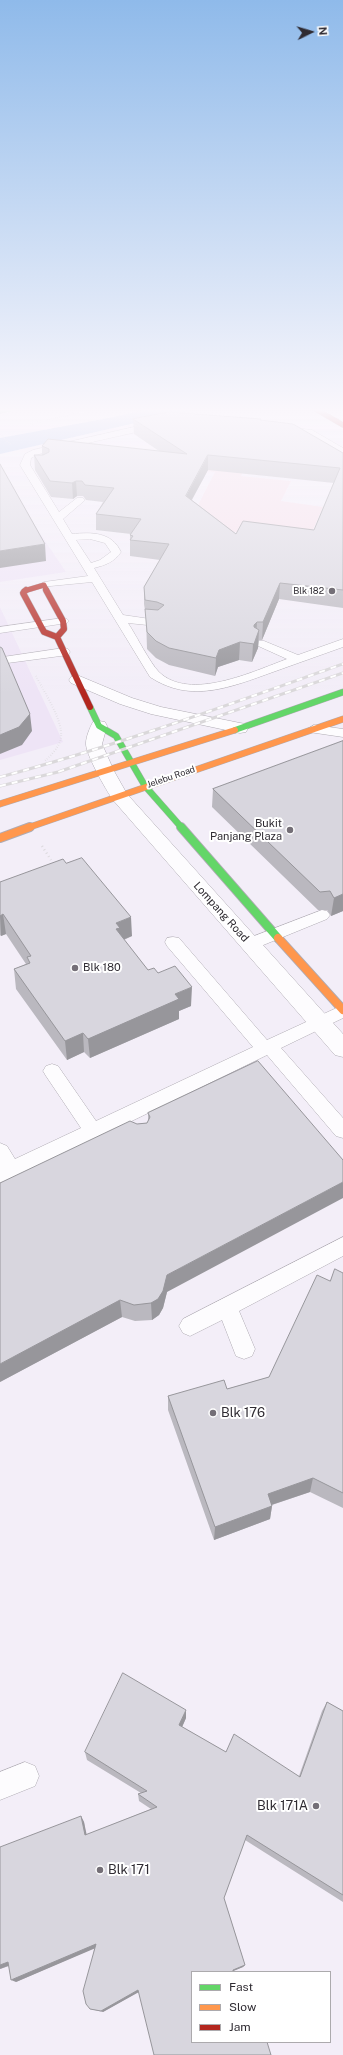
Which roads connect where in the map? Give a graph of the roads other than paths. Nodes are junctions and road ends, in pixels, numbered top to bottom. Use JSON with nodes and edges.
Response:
{"nodes":[{"id":1,"x":49,"y":503,"type":"edge"},
{"id":2,"x":76,"y":503,"type":"edge"},
{"id":3,"x":58,"y":518,"type":"junction"},
{"id":4,"x":69,"y":536,"type":"junction"},
{"id":5,"x":88,"y":567,"type":"junction"},
{"id":6,"x":94,"y":578,"type":"junction"},
{"id":7,"x":44,"y":586,"type":"junction"},
{"id":8,"x":118,"y":618,"type":"junction"},
{"id":9,"x":63,"y":620,"type":"junction"},
{"id":10,"x":157,"y":623,"type":"edge"},
{"id":11,"x":38,"y":624,"type":"junction"},
{"id":12,"x":0,"y":630,"type":"edge"},
{"id":13,"x":57,"y":637,"type":"junction"},
{"id":14,"x":260,"y":643,"type":"dead end"},
{"id":15,"x":343,"y":643,"type":"edge"},
{"id":16,"x":64,"y":652,"type":"junction"},
{"id":17,"x":297,"y":659,"type":"junction"},
{"id":18,"x":3,"y":661,"type":"edge"},
{"id":19,"x":78,"y":680,"type":"junction"},
{"id":20,"x":343,"y":692,"type":"edge"},
{"id":21,"x":343,"y":719,"type":"edge"},
{"id":22,"x":99,"y":726,"type":"junction"},
{"id":23,"x":240,"y":728,"type":"junction"},
{"id":24,"x":314,"y":729,"type":"junction"},
{"id":25,"x":343,"y":733,"type":"edge"},
{"id":26,"x":131,"y":762,"type":"junction"},
{"id":27,"x":105,"y":771,"type":"junction"},
{"id":28,"x":146,"y":786,"type":"junction"},
{"id":29,"x":119,"y":796,"type":"junction"},
{"id":30,"x":0,"y":804,"type":"edge"},
{"id":31,"x":0,"y":838,"type":"edge"},
{"id":32,"x":322,"y":914,"type":"dead end"},
{"id":33,"x":274,"y":934,"type":"junction"},
{"id":34,"x":173,"y":942,"type":"dead end"},
{"id":35,"x":250,"y":944,"type":"junction"},
{"id":36,"x":343,"y":1011,"type":"edge"},
{"id":37,"x":319,"y":1022,"type":"junction"},
{"id":38,"x":268,"y":1048,"type":"junction"},
{"id":39,"x":343,"y":1049,"type":"edge"},
{"id":40,"x":52,"y":1071,"type":"dead end"},
{"id":41,"x":93,"y":1131,"type":"junction"},
{"id":42,"x":343,"y":1131,"type":"edge"},
{"id":43,"x":0,"y":1151,"type":"edge"},
{"id":44,"x":6,"y":1172,"type":"edge"},
{"id":45,"x":343,"y":1246,"type":"edge"},
{"id":46,"x":227,"y":1307,"type":"junction"},
{"id":47,"x":190,"y":1326,"type":"dead end"},
{"id":48,"x":244,"y":1349,"type":"dead end"},
{"id":49,"x":26,"y":1776,"type":"dead end"},
{"id":50,"x":0,"y":1786,"type":"edge"}],
"edges":[{"from":1,"to":3,"type":"lane"},
{"from":2,"to":3,"type":"lane"},
{"from":3,"to":4,"type":"lane"},
{"from":4,"to":5,"type":"lane"},
{"from":4,"to":5,"type":"lane"},
{"from":5,"to":6,"type":"lane"},
{"from":6,"to":7,"type":"lane"},
{"from":6,"to":8,"type":"lane"},
{"from":7,"to":9,"type":"main road"},
{"from":7,"to":11,"type":"main road"},
{"from":8,"to":10,"type":"lane"},
{"from":8,"to":17,"type":"lane"},
{"from":9,"to":11,"type":"lane"},
{"from":9,"to":13,"type":"main road"},
{"from":11,"to":12,"type":"lane"},
{"from":11,"to":13,"type":"main road"},
{"from":13,"to":16,"type":"main road"},
{"from":14,"to":17,"type":"lane"},
{"from":15,"to":17,"type":"lane"},
{"from":16,"to":18,"type":"lane"},
{"from":16,"to":19,"type":"main road"},
{"from":19,"to":22,"type":"main road"},
{"from":19,"to":23,"type":"street"},
{"from":20,"to":23,"type":"main road"},
{"from":21,"to":24,"type":"main road","name":"Jelebu Road"},
{"from":22,"to":26,"type":"main road"},
{"from":22,"to":27,"type":"street","name":"Lompang Road"},
{"from":23,"to":26,"type":"main road"},
{"from":24,"to":25,"type":"lane"},
{"from":24,"to":28,"type":"main road","name":"Jelebu Road"},
{"from":26,"to":27,"type":"main road"},
{"from":26,"to":28,"type":"main road"},
{"from":27,"to":29,"type":"street","name":"Lompang Road"},
{"from":27,"to":30,"type":"main road"},
{"from":28,"to":29,"type":"main road","name":"Jelebu Road"},
{"from":28,"to":33,"type":"main road"},
{"from":29,"to":31,"type":"main road","name":"Jelebu Road"},
{"from":29,"to":35,"type":"street","name":"Lompang Road"},
{"from":32,"to":33,"type":"lane"},
{"from":33,"to":35,"type":"lane"},
{"from":33,"to":36,"type":"main road"},
{"from":34,"to":38,"type":"lane"},
{"from":35,"to":37,"type":"street","name":"Lompang Road"},
{"from":36,"to":37,"type":"lane"},
{"from":37,"to":38,"type":"lane"},
{"from":37,"to":39,"type":"street","name":"Lompang Road"},
{"from":38,"to":41,"type":"lane"},
{"from":38,"to":42,"type":"lane"},
{"from":40,"to":41,"type":"lane"},
{"from":41,"to":44,"type":"lane"},
{"from":43,"to":44,"type":"lane"},
{"from":45,"to":46,"type":"lane"},
{"from":46,"to":47,"type":"lane"},
{"from":46,"to":48,"type":"lane"},
{"from":49,"to":50,"type":"lane"}]}
